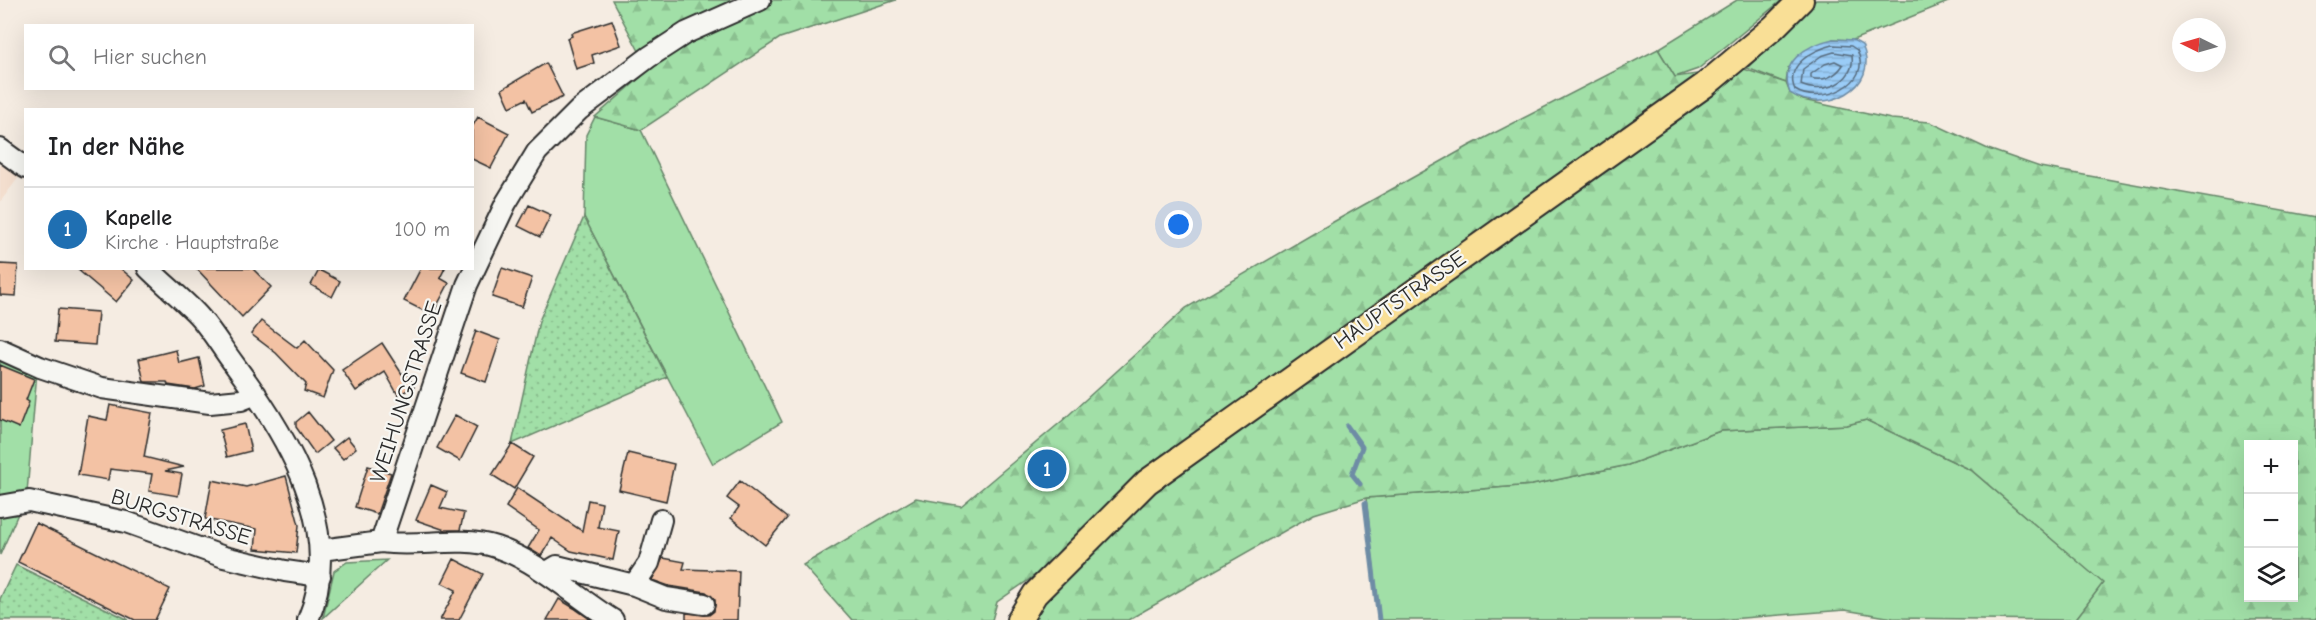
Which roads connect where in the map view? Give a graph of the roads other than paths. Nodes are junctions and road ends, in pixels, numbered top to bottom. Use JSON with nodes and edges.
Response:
{"nodes":[{"id":1,"x":760,"y":0,"type":"edge"},
{"id":2,"x":1801,"y":0,"type":"edge"},
{"id":3,"x":0,"y":149,"type":"edge"},
{"id":4,"x":24,"y":167,"type":"edge"},
{"id":5,"x":150,"y":270,"type":"edge"},
{"id":6,"x":0,"y":349,"type":"edge"},
{"id":7,"x":256,"y":394,"type":"junction"},
{"id":8,"x":0,"y":506,"type":"edge"},
{"id":9,"x":661,"y":520,"type":"dead end"},
{"id":10,"x":381,"y":542,"type":"junction"},
{"id":11,"x":321,"y":550,"type":"junction"},
{"id":12,"x":547,"y":572,"type":"junction"},
{"id":13,"x":320,"y":576,"type":"junction"},
{"id":14,"x":634,"y":585,"type":"junction"},
{"id":15,"x":704,"y":604,"type":"dead end"},
{"id":16,"x":308,"y":620,"type":"edge"},
{"id":17,"x":613,"y":620,"type":"edge"},
{"id":18,"x":1019,"y":620,"type":"edge"}],
"edges":[{"from":1,"to":10,"type":"street","name":"WEIHUNGSTRASSE"},
{"from":2,"to":18,"type":"main road","name":"HAUPTSTRASSE"},
{"from":3,"to":4,"type":"street"},
{"from":5,"to":7,"type":"street"},
{"from":6,"to":7,"type":"street"},
{"from":7,"to":11,"type":"street"},
{"from":8,"to":13,"type":"street","name":"BURGSTRASSE"},
{"from":9,"to":14,"type":"street"},
{"from":10,"to":11,"type":"street"},
{"from":10,"to":12,"type":"street"},
{"from":11,"to":13,"type":"street"},
{"from":12,"to":14,"type":"street"},
{"from":12,"to":17,"type":"street"},
{"from":13,"to":16,"type":"street"},
{"from":14,"to":15,"type":"street"}]}
